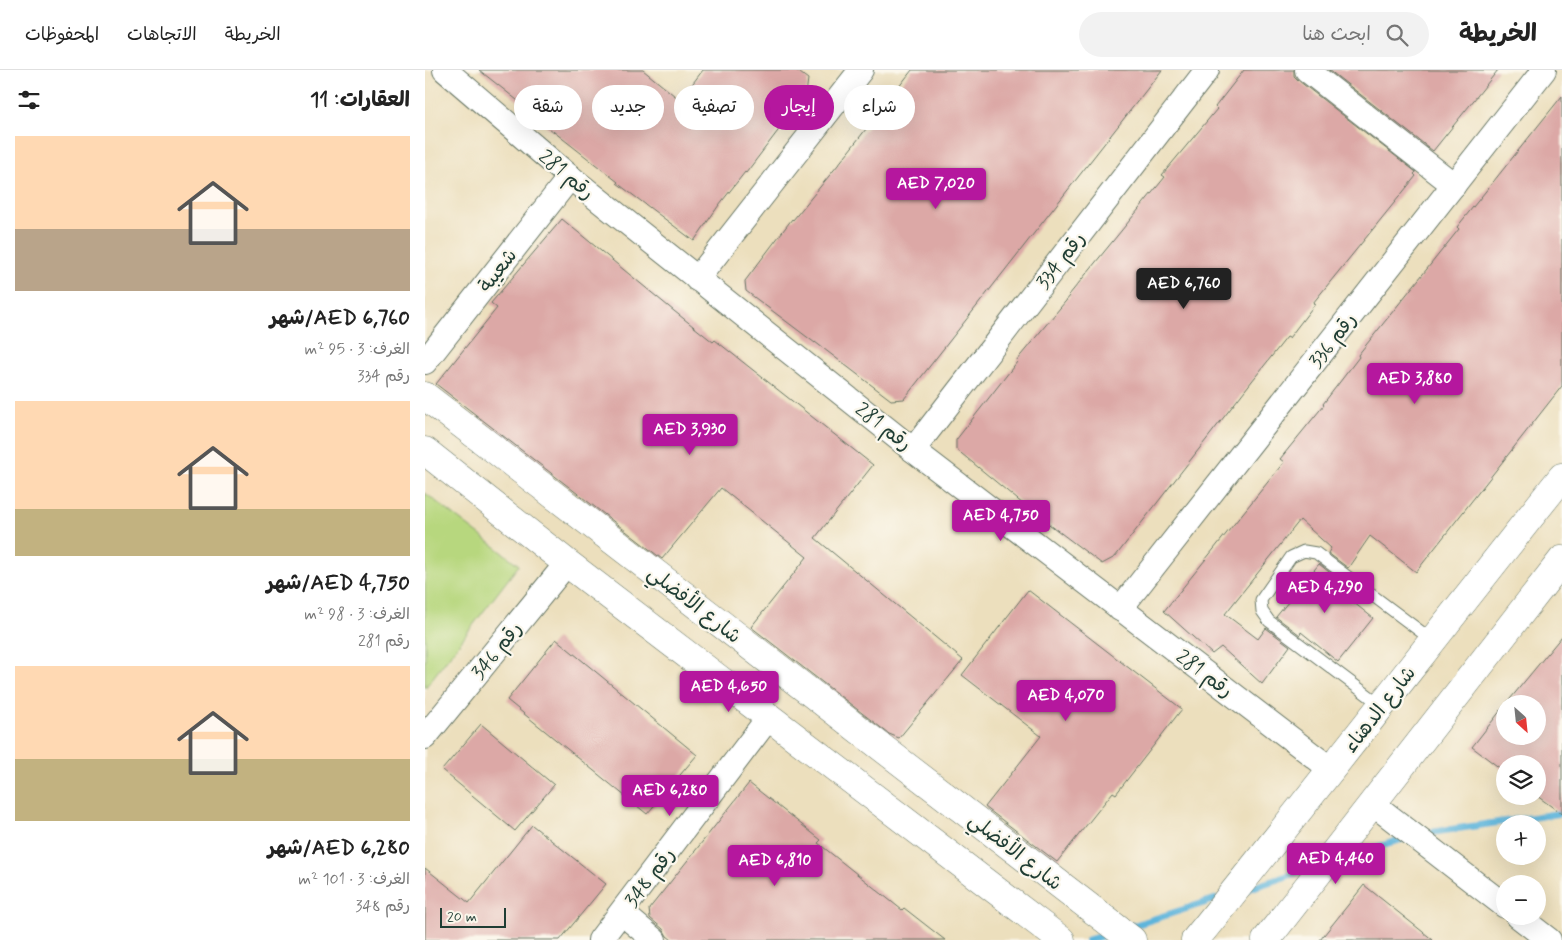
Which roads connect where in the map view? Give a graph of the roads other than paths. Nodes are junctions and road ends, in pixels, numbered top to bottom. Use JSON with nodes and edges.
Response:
{"nodes":[{"id":1,"x":445,"y":70,"type":"edge"},
{"id":2,"x":1207,"y":70,"type":"edge"},
{"id":3,"x":1307,"y":70,"type":"edge"},
{"id":4,"x":1544,"y":70,"type":"edge"},
{"id":5,"x":850,"y":74,"type":"edge"},
{"id":6,"x":570,"y":177,"type":"junction"},
{"id":7,"x":1454,"y":185,"type":"junction"},
{"id":8,"x":697,"y":279,"type":"junction"},
{"id":9,"x":425,"y":362,"type":"edge"},
{"id":10,"x":425,"y":396,"type":"edge"},
{"id":11,"x":913,"y":450,"type":"junction"},
{"id":12,"x":425,"y":451,"type":"edge"},
{"id":13,"x":1562,"y":477,"type":"edge"},
{"id":14,"x":1562,"y":560,"type":"edge"},
{"id":15,"x":567,"y":563,"type":"junction"},
{"id":16,"x":1120,"y":609,"type":"junction"},
{"id":17,"x":1432,"y":640,"type":"junction"},
{"id":18,"x":1382,"y":706,"type":"junction"},
{"id":19,"x":769,"y":717,"type":"junction"},
{"id":20,"x":425,"y":737,"type":"edge"},
{"id":21,"x":1333,"y":770,"type":"junction"},
{"id":22,"x":1373,"y":804,"type":"junction"},
{"id":23,"x":1496,"y":899,"type":"edge"},
{"id":24,"x":622,"y":913,"type":"junction"},
{"id":25,"x":1530,"y":925,"type":"edge"},
{"id":26,"x":600,"y":940,"type":"edge"},
{"id":27,"x":654,"y":940,"type":"edge"},
{"id":28,"x":1061,"y":940,"type":"edge"},
{"id":29,"x":1132,"y":940,"type":"edge"},
{"id":30,"x":1195,"y":940,"type":"edge"},
{"id":31,"x":1266,"y":940,"type":"edge"},
{"id":32,"x":1549,"y":940,"type":"edge"}],
"edges":[{"from":1,"to":6,"type":"street","name":"رقم 281"},
{"from":2,"to":11,"type":"street","name":"رقم 334"},
{"from":3,"to":7,"type":"street"},
{"from":4,"to":7,"type":"street","name":"رقم 336"},
{"from":5,"to":8,"type":"street"},
{"from":6,"to":8,"type":"street","name":"رقم 281"},
{"from":6,"to":9,"type":"street","name":"شعيبة"},
{"from":7,"to":16,"type":"street","name":"رقم 336"},
{"from":8,"to":11,"type":"street","name":"رقم 281"},
{"from":10,"to":29,"type":"street","name":"شارع الأفضلي"},
{"from":11,"to":16,"type":"street","name":"رقم 281"},
{"from":12,"to":15,"type":"street"},
{"from":13,"to":17,"type":"street","name":"شارع الدهناء"},
{"from":14,"to":22,"type":"street"},
{"from":15,"to":19,"type":"street"},
{"from":15,"to":20,"type":"street","name":"رقم 346"},
{"from":16,"to":21,"type":"street","name":"رقم 281"},
{"from":17,"to":18,"type":"street","name":"شارع الدهناء"},
{"from":17,"to":18,"type":"lane"},
{"from":18,"to":21,"type":"street","name":"شارع الدهناء"},
{"from":19,"to":24,"type":"street","name":"رقم 348"},
{"from":19,"to":28,"type":"street"},
{"from":21,"to":30,"type":"street","name":"شارع الدهناء"},
{"from":22,"to":23,"type":"street"},
{"from":22,"to":31,"type":"street"},
{"from":24,"to":26,"type":"street","name":"رقم 348"},
{"from":24,"to":27,"type":"street"},
{"from":25,"to":32,"type":"street"}]}
